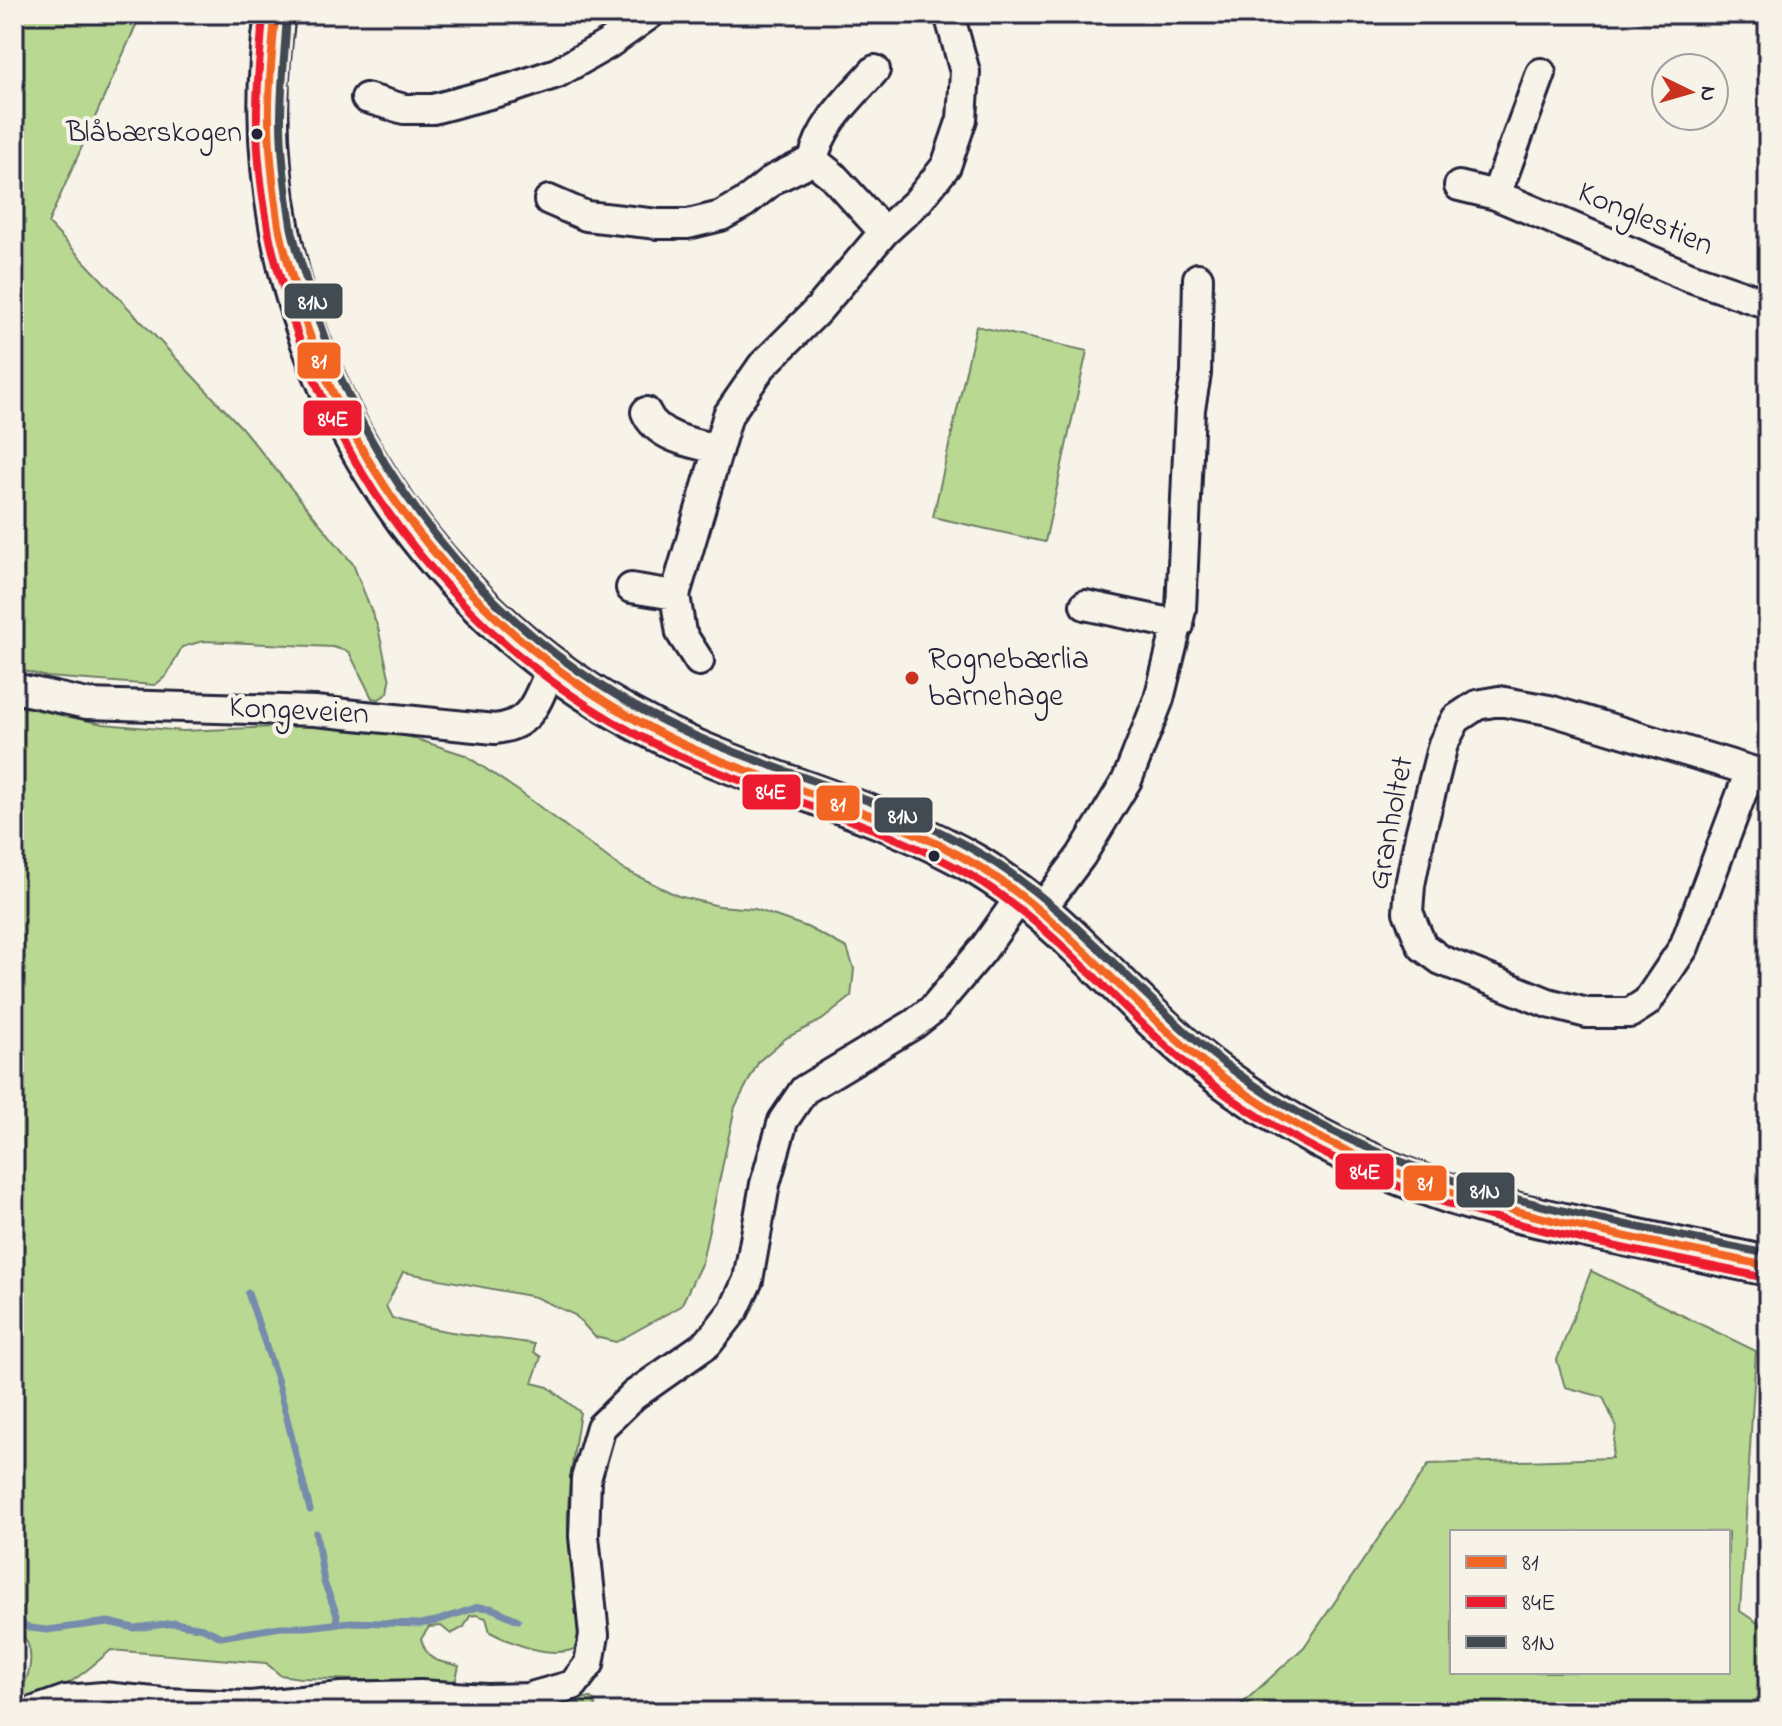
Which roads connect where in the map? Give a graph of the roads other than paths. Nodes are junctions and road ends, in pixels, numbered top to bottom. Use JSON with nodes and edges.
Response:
{"nodes":[{"id":1,"x":275,"y":14,"type":"edge"},
{"id":2,"x":650,"y":14,"type":"edge"},
{"id":3,"x":949,"y":14,"type":"edge"},
{"id":4,"x":875,"y":70,"type":"dead end"},
{"id":5,"x":1541,"y":73,"type":"dead end"},
{"id":6,"x":366,"y":98,"type":"dead end"},
{"id":7,"x":813,"y":160,"type":"junction"},
{"id":8,"x":1459,"y":186,"type":"dead end"},
{"id":9,"x":1496,"y":195,"type":"junction"},
{"id":10,"x":549,"y":200,"type":"dead end"},
{"id":11,"x":884,"y":232,"type":"junction"},
{"id":12,"x":1198,"y":278,"type":"dead end"},
{"id":13,"x":1768,"y":304,"type":"edge"},
{"id":14,"x":646,"y":412,"type":"dead end"},
{"id":15,"x":718,"y":449,"type":"junction"},
{"id":16,"x":631,"y":588,"type":"dead end"},
{"id":17,"x":675,"y":595,"type":"junction"},
{"id":18,"x":1085,"y":605,"type":"dead end"},
{"id":19,"x":1179,"y":625,"type":"junction"},
{"id":20,"x":699,"y":661,"type":"dead end"},
{"id":21,"x":552,"y":667,"type":"junction"},
{"id":22,"x":14,"y":688,"type":"edge"},
{"id":23,"x":1759,"y":773,"type":"edge"},
{"id":24,"x":1031,"y":904,"type":"junction"},
{"id":25,"x":1768,"y":1266,"type":"edge"},
{"id":26,"x":32,"y":1712,"type":"edge"}],
"edges":[{"from":1,"to":21,"type":"main road"},
{"from":2,"to":6,"type":"street"},
{"from":3,"to":11,"type":"street"},
{"from":4,"to":7,"type":"street"},
{"from":5,"to":9,"type":"street"},
{"from":7,"to":10,"type":"street"},
{"from":7,"to":11,"type":"street"},
{"from":8,"to":9,"type":"street","name":"Konglestien"},
{"from":9,"to":13,"type":"street","name":"Konglestien"},
{"from":11,"to":15,"type":"street"},
{"from":12,"to":19,"type":"street"},
{"from":14,"to":15,"type":"street"},
{"from":15,"to":17,"type":"street"},
{"from":16,"to":17,"type":"street"},
{"from":17,"to":20,"type":"street"},
{"from":18,"to":19,"type":"street"},
{"from":19,"to":24,"type":"street"},
{"from":21,"to":22,"type":"street","name":"Kongeveien"},
{"from":21,"to":24,"type":"main road"},
{"from":23,"to":23,"type":"street","name":"Granholtet"},
{"from":24,"to":25,"type":"main road"},
{"from":24,"to":26,"type":"street"}]}
